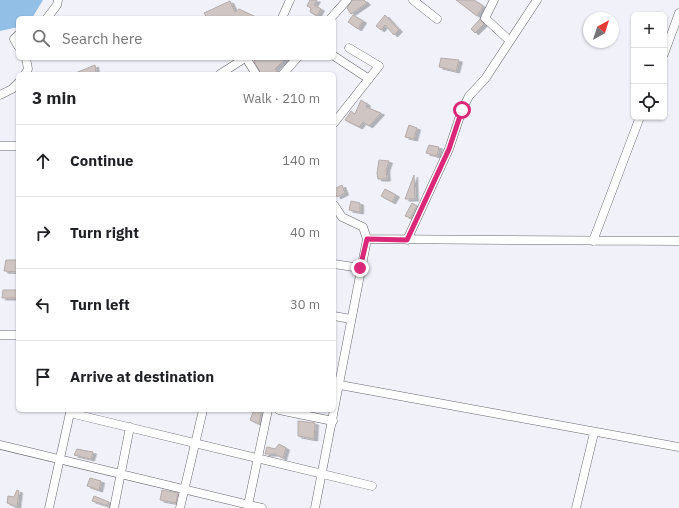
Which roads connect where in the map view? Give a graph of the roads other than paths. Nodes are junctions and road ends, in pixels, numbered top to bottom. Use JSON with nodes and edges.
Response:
{"nodes":[{"id":1,"x":66,"y":0,"type":"edge"},
{"id":2,"x":290,"y":0,"type":"edge"},
{"id":3,"x":347,"y":0,"type":"edge"},
{"id":4,"x":413,"y":0,"type":"edge"},
{"id":5,"x":494,"y":0,"type":"edge"},
{"id":6,"x":537,"y":0,"type":"edge"},
{"id":7,"x":57,"y":3,"type":"edge"},
{"id":8,"x":679,"y":13,"type":"edge"},
{"id":9,"x":48,"y":16,"type":"edge"},
{"id":10,"x":283,"y":16,"type":"edge"},
{"id":11,"x":333,"y":16,"type":"edge"},
{"id":12,"x":437,"y":19,"type":"dead end"},
{"id":13,"x":510,"y":41,"type":"junction"},
{"id":14,"x":349,"y":48,"type":"dead end"},
{"id":15,"x":666,"y":48,"type":"edge"},
{"id":16,"x":336,"y":57,"type":"edge"},
{"id":17,"x":26,"y":60,"type":"edge"},
{"id":18,"x":242,"y":60,"type":"edge"},
{"id":19,"x":246,"y":60,"type":"edge"},
{"id":20,"x":295,"y":60,"type":"edge"},
{"id":21,"x":26,"y":72,"type":"edge"},
{"id":22,"x":223,"y":72,"type":"edge"},
{"id":23,"x":255,"y":72,"type":"edge"},
{"id":24,"x":285,"y":72,"type":"edge"},
{"id":25,"x":369,"y":79,"type":"junction"},
{"id":26,"x":16,"y":84,"type":"edge"},
{"id":27,"x":0,"y":94,"type":"edge"},
{"id":28,"x":336,"y":120,"type":"edge"},
{"id":29,"x":639,"y":120,"type":"edge"},
{"id":30,"x":0,"y":146,"type":"edge"},
{"id":31,"x":16,"y":146,"type":"edge"},
{"id":32,"x":336,"y":208,"type":"edge"},
{"id":33,"x":367,"y":239,"type":"junction"},
{"id":34,"x":407,"y":240,"type":"junction"},
{"id":35,"x":593,"y":240,"type":"junction"},
{"id":36,"x":679,"y":241,"type":"edge"},
{"id":37,"x":336,"y":264,"type":"edge"},
{"id":38,"x":360,"y":268,"type":"junction"},
{"id":39,"x":336,"y":316,"type":"edge"},
{"id":40,"x":351,"y":319,"type":"junction"},
{"id":41,"x":0,"y":335,"type":"edge"},
{"id":42,"x":16,"y":335,"type":"edge"},
{"id":43,"x":338,"y":373,"type":"edge"},
{"id":44,"x":340,"y":386,"type":"junction"},
{"id":45,"x":336,"y":406,"type":"edge"},
{"id":46,"x":203,"y":412,"type":"edge"},
{"id":47,"x":268,"y":412,"type":"edge"},
{"id":48,"x":289,"y":412,"type":"edge"},
{"id":49,"x":335,"y":412,"type":"edge"},
{"id":50,"x":333,"y":421,"type":"junction"},
{"id":51,"x":130,"y":427,"type":"junction"},
{"id":52,"x":594,"y":433,"type":"junction"},
{"id":53,"x":195,"y":443,"type":"junction"},
{"id":54,"x":0,"y":446,"type":"edge"},
{"id":55,"x":679,"y":447,"type":"edge"},
{"id":56,"x":60,"y":458,"type":"junction"},
{"id":57,"x":259,"y":458,"type":"junction"},
{"id":58,"x":120,"y":474,"type":"junction"},
{"id":59,"x":322,"y":474,"type":"junction"},
{"id":60,"x":372,"y":486,"type":"dead end"},
{"id":61,"x":183,"y":491,"type":"junction"},
{"id":62,"x":248,"y":505,"type":"junction"},
{"id":63,"x":49,"y":508,"type":"edge"},
{"id":64,"x":114,"y":508,"type":"edge"},
{"id":65,"x":180,"y":508,"type":"edge"},
{"id":66,"x":262,"y":508,"type":"edge"},
{"id":67,"x":316,"y":508,"type":"edge"},
{"id":68,"x":576,"y":508,"type":"edge"}],
"edges":[{"from":1,"to":7,"type":"street"},
{"from":2,"to":10,"type":"street"},
{"from":3,"to":11,"type":"street"},
{"from":4,"to":12,"type":"street"},
{"from":5,"to":13,"type":"street"},
{"from":6,"to":13,"type":"street"},
{"from":7,"to":9,"type":"street"},
{"from":8,"to":15,"type":"street"},
{"from":13,"to":34,"type":"street"},
{"from":14,"to":25,"type":"street"},
{"from":16,"to":25,"type":"street"},
{"from":17,"to":21,"type":"street"},
{"from":18,"to":22,"type":"street"},
{"from":19,"to":23,"type":"street"},
{"from":20,"to":24,"type":"street"},
{"from":25,"to":28,"type":"street"},
{"from":26,"to":27,"type":"street"},
{"from":29,"to":35,"type":"street"},
{"from":30,"to":31,"type":"street"},
{"from":32,"to":33,"type":"street"},
{"from":33,"to":34,"type":"street"},
{"from":33,"to":38,"type":"street"},
{"from":34,"to":35,"type":"street"},
{"from":35,"to":36,"type":"street"},
{"from":37,"to":38,"type":"street"},
{"from":38,"to":40,"type":"street"},
{"from":39,"to":40,"type":"street"},
{"from":40,"to":43,"type":"street"},
{"from":41,"to":42,"type":"street"},
{"from":43,"to":44,"type":"street"},
{"from":44,"to":45,"type":"street"},
{"from":44,"to":52,"type":"street"},
{"from":46,"to":53,"type":"street"},
{"from":47,"to":57,"type":"street"},
{"from":48,"to":50,"type":"street"},
{"from":49,"to":50,"type":"street"},
{"from":50,"to":59,"type":"street"},
{"from":51,"to":53,"type":"street"},
{"from":51,"to":56,"type":"street"},
{"from":51,"to":58,"type":"street"},
{"from":52,"to":55,"type":"street"},
{"from":52,"to":68,"type":"street"},
{"from":53,"to":57,"type":"street"},
{"from":53,"to":61,"type":"street"},
{"from":54,"to":56,"type":"street"},
{"from":56,"to":58,"type":"street"},
{"from":56,"to":63,"type":"street"},
{"from":57,"to":59,"type":"street"},
{"from":57,"to":62,"type":"street"},
{"from":58,"to":61,"type":"street"},
{"from":58,"to":64,"type":"street"},
{"from":59,"to":60,"type":"street"},
{"from":59,"to":67,"type":"street"},
{"from":61,"to":62,"type":"street"},
{"from":61,"to":65,"type":"street"},
{"from":62,"to":66,"type":"street"}]}
